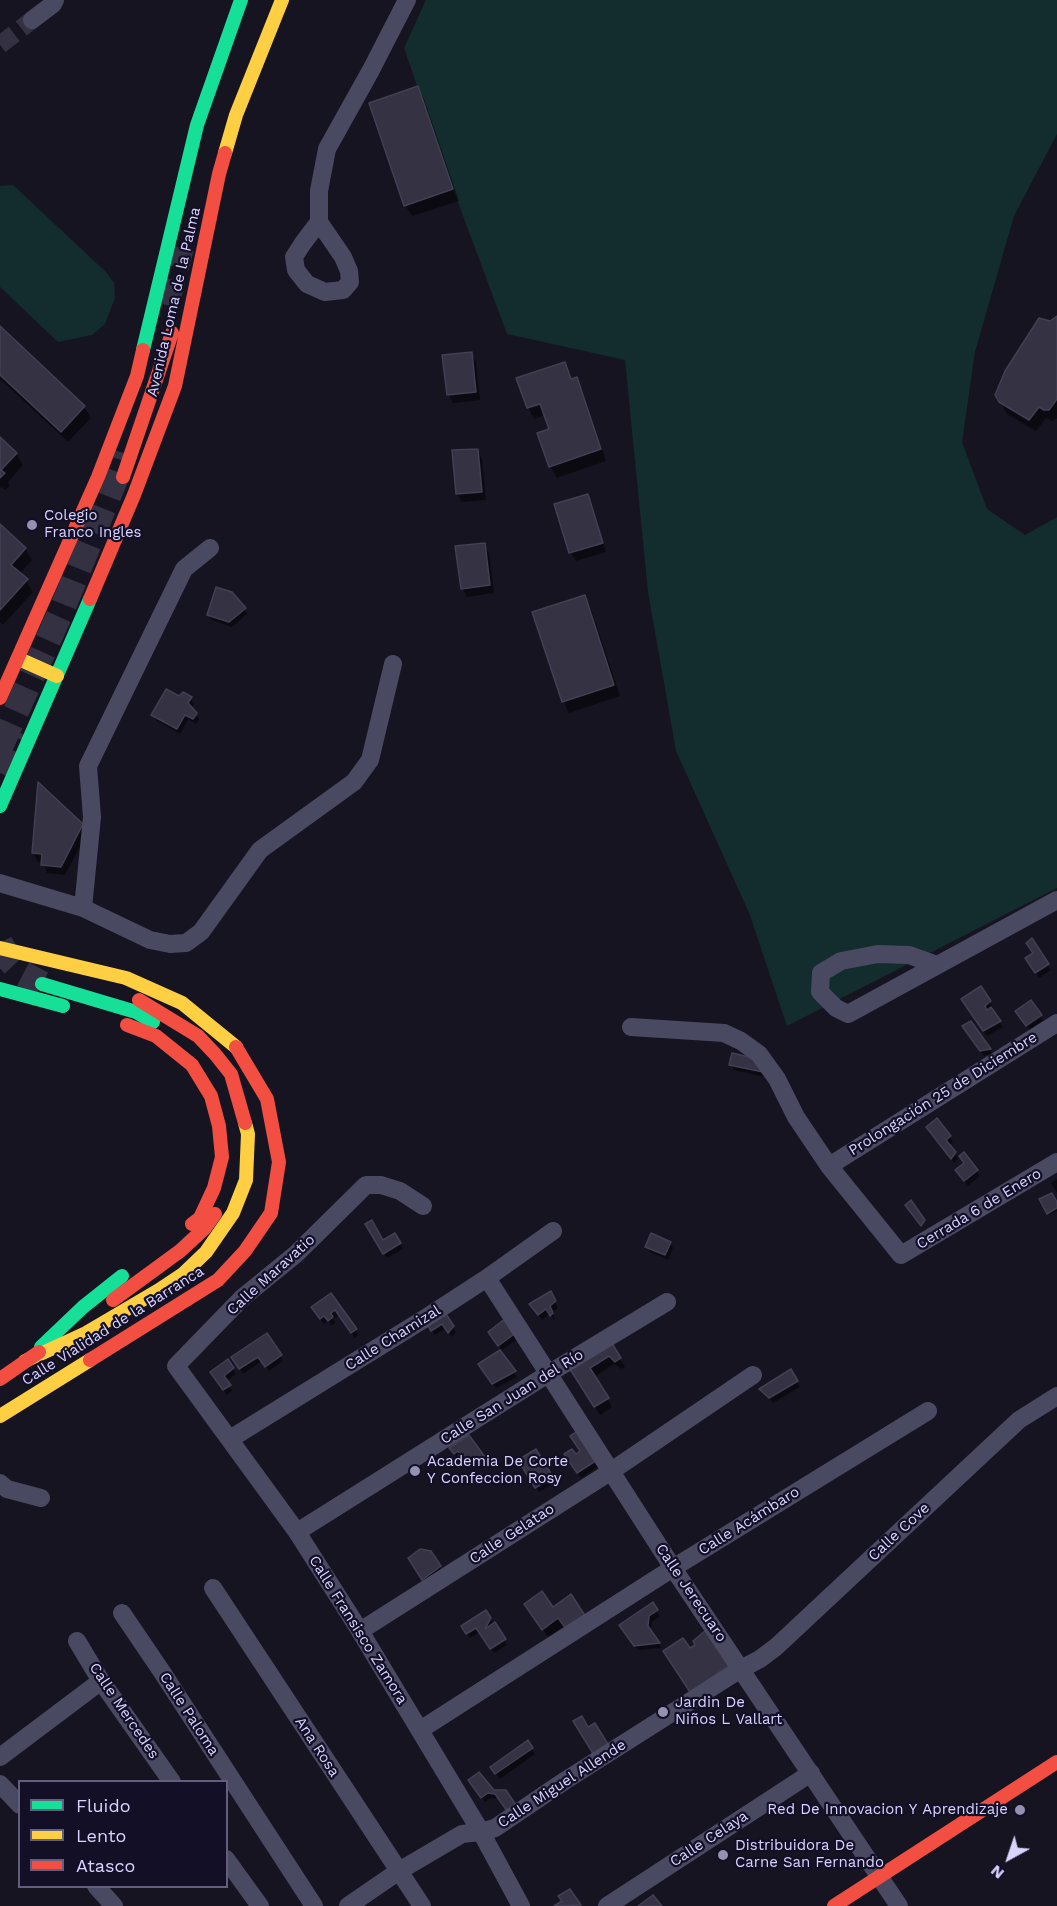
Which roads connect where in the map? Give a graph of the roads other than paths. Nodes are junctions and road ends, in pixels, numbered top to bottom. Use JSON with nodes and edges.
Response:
{"nodes":[{"id":1,"x":55,"y":0,"type":"edge"},
{"id":2,"x":242,"y":0,"type":"edge"},
{"id":3,"x":282,"y":0,"type":"edge"},
{"id":4,"x":407,"y":0,"type":"edge"},
{"id":5,"x":32,"y":20,"type":"tunnel mouth"},
{"id":6,"x":319,"y":222,"type":"dead end"},
{"id":7,"x":181,"y":248,"type":"tunnel mouth"},
{"id":8,"x":201,"y":263,"type":"junction"},
{"id":9,"x":118,"y":490,"type":"dead end"},
{"id":10,"x":210,"y":548,"type":"dead end"},
{"id":11,"x":18,"y":658,"type":"junction"},
{"id":12,"x":393,"y":663,"type":"dead end"},
{"id":13,"x":57,"y":676,"type":"junction"},
{"id":14,"x":0,"y":698,"type":"edge"},
{"id":15,"x":0,"y":806,"type":"edge"},
{"id":16,"x":0,"y":883,"type":"edge"},
{"id":17,"x":1057,"y":900,"type":"edge"},
{"id":18,"x":83,"y":908,"type":"junction"},
{"id":19,"x":0,"y":942,"type":"edge"},
{"id":20,"x":0,"y":948,"type":"edge"},
{"id":21,"x":24,"y":954,"type":"junction"},
{"id":22,"x":937,"y":965,"type":"junction"},
{"id":23,"x":0,"y":989,"type":"edge"},
{"id":24,"x":77,"y":1010,"type":"dead end"},
{"id":25,"x":118,"y":1022,"type":"dead end"},
{"id":26,"x":1057,"y":1023,"type":"edge"},
{"id":27,"x":631,"y":1027,"type":"dead end"},
{"id":28,"x":1057,"y":1162,"type":"edge"},
{"id":29,"x":829,"y":1166,"type":"junction"},
{"id":30,"x":423,"y":1206,"type":"dead end"},
{"id":31,"x":552,"y":1231,"type":"dead end"},
{"id":32,"x":487,"y":1278,"type":"junction"},
{"id":33,"x":667,"y":1302,"type":"dead end"},
{"id":34,"x":25,"y":1361,"type":"junction"},
{"id":35,"x":176,"y":1366,"type":"joint"},
{"id":36,"x":548,"y":1374,"type":"junction"},
{"id":37,"x":753,"y":1375,"type":"dead end"},
{"id":38,"x":0,"y":1379,"type":"edge"},
{"id":39,"x":1057,"y":1396,"type":"edge"},
{"id":40,"x":928,"y":1411,"type":"dead end"},
{"id":41,"x":0,"y":1416,"type":"edge"},
{"id":42,"x":230,"y":1439,"type":"junction"},
{"id":43,"x":610,"y":1472,"type":"junction"},
{"id":44,"x":0,"y":1483,"type":"edge"},
{"id":45,"x":41,"y":1498,"type":"dead end"},
{"id":46,"x":297,"y":1532,"type":"junction"},
{"id":47,"x":673,"y":1568,"type":"junction"},
{"id":48,"x":213,"y":1588,"type":"dead end"},
{"id":49,"x":122,"y":1613,"type":"dead end"},
{"id":50,"x":360,"y":1631,"type":"junction"},
{"id":51,"x":77,"y":1641,"type":"dead end"},
{"id":52,"x":741,"y":1669,"type":"junction"},
{"id":53,"x":101,"y":1681,"type":"junction"},
{"id":54,"x":420,"y":1730,"type":"junction"},
{"id":55,"x":0,"y":1757,"type":"edge"},
{"id":56,"x":1057,"y":1762,"type":"edge"},
{"id":57,"x":811,"y":1773,"type":"junction"},
{"id":58,"x":171,"y":1780,"type":"edge"},
{"id":59,"x":0,"y":1784,"type":"edge"},
{"id":60,"x":18,"y":1803,"type":"edge"},
{"id":61,"x":481,"y":1832,"type":"junction"},
{"id":62,"x":228,"y":1862,"type":"edge"},
{"id":63,"x":399,"y":1871,"type":"junction"},
{"id":64,"x":880,"y":1875,"type":"junction"},
{"id":65,"x":97,"y":1888,"type":"edge"},
{"id":66,"x":114,"y":1906,"type":"edge"},
{"id":67,"x":260,"y":1906,"type":"edge"},
{"id":68,"x":314,"y":1906,"type":"edge"},
{"id":69,"x":348,"y":1906,"type":"edge"},
{"id":70,"x":422,"y":1906,"type":"edge"},
{"id":71,"x":521,"y":1906,"type":"edge"},
{"id":72,"x":607,"y":1906,"type":"edge"},
{"id":73,"x":834,"y":1906,"type":"edge"},
{"id":74,"x":899,"y":1906,"type":"edge"}],
"edges":[{"from":1,"to":5,"type":"street"},
{"from":2,"to":7,"type":"main road"},
{"from":2,"to":11,"type":"main road","name":"Avenida Loma de la Palma"},
{"from":3,"to":8,"type":"main road","name":"Avenida Loma de la Palma"},
{"from":4,"to":6,"type":"street"},
{"from":8,"to":9,"type":"main road"},
{"from":8,"to":13,"type":"main road","name":"Avenida Loma de la Palma"},
{"from":10,"to":18,"type":"street"},
{"from":11,"to":13,"type":"main road"},
{"from":11,"to":14,"type":"main road","name":"Avenida Loma de la Palma"},
{"from":12,"to":18,"type":"street"},
{"from":13,"to":15,"type":"main road","name":"Avenida Loma de la Palma"},
{"from":16,"to":18,"type":"street"},
{"from":17,"to":22,"type":"street"},
{"from":19,"to":21,"type":"main road"},
{"from":20,"to":21,"type":"main road"},
{"from":21,"to":41,"type":"main road","name":"Calle Vialidad de la Barranca"},
{"from":22,"to":22,"type":"street"},
{"from":23,"to":24,"type":"main road"},
{"from":25,"to":34,"type":"main road"},
{"from":26,"to":29,"type":"street","name":"Prolongación 25 de Diciembre"},
{"from":27,"to":29,"type":"street"},
{"from":28,"to":29,"type":"street","name":"Cerrada 6 de Enero"},
{"from":30,"to":35,"type":"street","name":"Calle Maravatio"},
{"from":31,"to":32,"type":"street","name":"Calle Chamizal"},
{"from":32,"to":36,"type":"street","name":"Calle Jerecuaro"},
{"from":32,"to":42,"type":"street","name":"Calle Chamizal"},
{"from":33,"to":36,"type":"street","name":"Calle San Juan del Río"},
{"from":34,"to":34,"type":"main road"},
{"from":34,"to":38,"type":"main road","name":"Calle Vialidad de la Barranca"},
{"from":35,"to":42,"type":"street","name":"Calle Fransisco Zamora"},
{"from":36,"to":43,"type":"street","name":"Calle Jerecuaro"},
{"from":36,"to":46,"type":"street","name":"Calle San Juan del Río"},
{"from":37,"to":43,"type":"street","name":"Calle Gelatao"},
{"from":39,"to":52,"type":"street","name":"Calle Cove"},
{"from":40,"to":47,"type":"street","name":"Calle Acámbaro"},
{"from":42,"to":46,"type":"street","name":"Calle Fransisco Zamora"},
{"from":43,"to":47,"type":"street","name":"Calle Jerecuaro"},
{"from":43,"to":50,"type":"street","name":"Calle Gelatao"},
{"from":44,"to":45,"type":"street"},
{"from":46,"to":50,"type":"street","name":"Calle Fransisco Zamora"},
{"from":47,"to":52,"type":"street","name":"Calle Jerecuaro"},
{"from":47,"to":54,"type":"street","name":"Calle Acámbaro"},
{"from":48,"to":63,"type":"street","name":"Ana Rosa"},
{"from":49,"to":68,"type":"street","name":"Calle Paloma"},
{"from":50,"to":54,"type":"street","name":"Calle Fransisco Zamora"},
{"from":51,"to":53,"type":"street","name":"Calle Mercedes"},
{"from":52,"to":57,"type":"street","name":"Calle Jerecuaro"},
{"from":52,"to":61,"type":"street","name":"Calle Miguel Allende"},
{"from":53,"to":55,"type":"street"},
{"from":53,"to":58,"type":"street","name":"Calle Mercedes"},
{"from":54,"to":61,"type":"street","name":"Calle Fransisco Zamora"},
{"from":56,"to":64,"type":"main road"},
{"from":57,"to":64,"type":"street","name":"Calle Jerecuaro"},
{"from":57,"to":72,"type":"street","name":"Calle Celaya"},
{"from":59,"to":60,"type":"street"},
{"from":61,"to":63,"type":"street","name":"Calle Miguel Allende"},
{"from":61,"to":71,"type":"street","name":"Calle Fransisco Zamora"},
{"from":62,"to":67,"type":"street"},
{"from":63,"to":69,"type":"street","name":"Calle Miguel Allende"},
{"from":63,"to":70,"type":"street","name":"Ana Rosa"},
{"from":64,"to":73,"type":"main road"},
{"from":64,"to":74,"type":"street","name":"Calle Jerecuaro"},
{"from":65,"to":66,"type":"street"}]}
